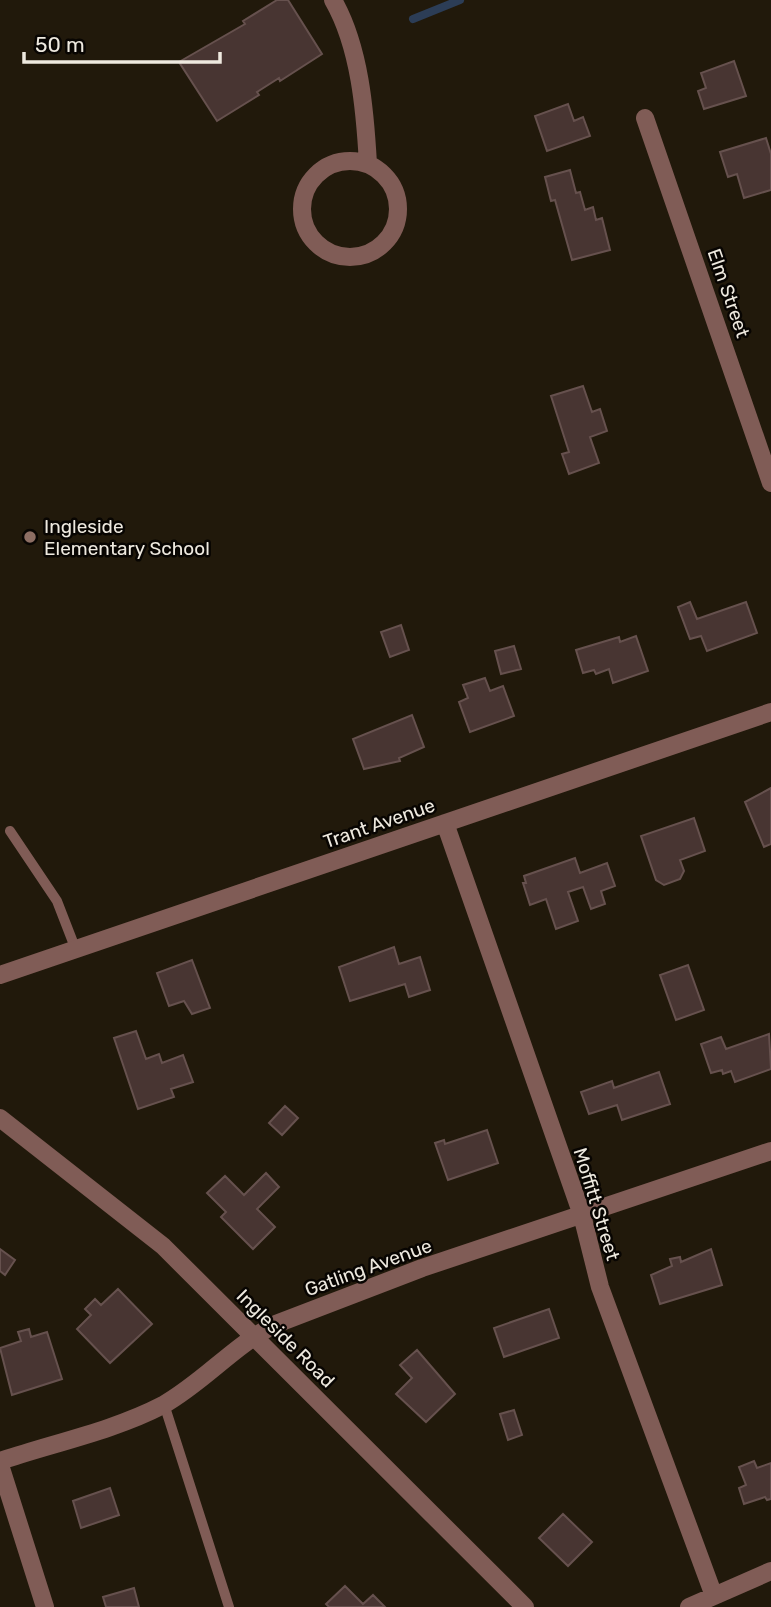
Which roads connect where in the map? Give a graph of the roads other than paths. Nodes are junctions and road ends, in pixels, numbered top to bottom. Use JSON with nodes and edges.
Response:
{"nodes":[{"id":1,"x":333,"y":0,"type":"edge"},
{"id":2,"x":645,"y":118,"type":"dead end"},
{"id":3,"x":368,"y":164,"type":"junction"},
{"id":4,"x":771,"y":483,"type":"edge"},
{"id":5,"x":771,"y":712,"type":"edge"},
{"id":6,"x":445,"y":823,"type":"junction"},
{"id":7,"x":10,"y":831,"type":"dead end"},
{"id":8,"x":76,"y":950,"type":"junction"},
{"id":9,"x":0,"y":975,"type":"edge"},
{"id":10,"x":0,"y":1118,"type":"edge"},
{"id":11,"x":771,"y":1151,"type":"edge"},
{"id":12,"x":582,"y":1215,"type":"junction"},
{"id":13,"x":255,"y":1335,"type":"junction"},
{"id":14,"x":164,"y":1404,"type":"junction"},
{"id":15,"x":0,"y":1463,"type":"edge"},
{"id":16,"x":771,"y":1571,"type":"edge"},
{"id":17,"x":714,"y":1596,"type":"junction"},
{"id":18,"x":45,"y":1607,"type":"edge"},
{"id":19,"x":229,"y":1607,"type":"edge"},
{"id":20,"x":525,"y":1607,"type":"edge"},
{"id":21,"x":689,"y":1607,"type":"edge"}],
"edges":[{"from":1,"to":3,"type":"street"},
{"from":2,"to":4,"type":"street","name":"Elm Street"},
{"from":3,"to":3,"type":"street"},
{"from":5,"to":6,"type":"street","name":"Trant Avenue"},
{"from":6,"to":8,"type":"street","name":"Trant Avenue"},
{"from":6,"to":12,"type":"street","name":"Moffitt Street"},
{"from":7,"to":8,"type":"lane"},
{"from":8,"to":9,"type":"street","name":"Trant Avenue"},
{"from":10,"to":13,"type":"street","name":"Ingleside Road"},
{"from":11,"to":12,"type":"street","name":"Gatling Avenue"},
{"from":12,"to":13,"type":"street","name":"Gatling Avenue"},
{"from":12,"to":17,"type":"street","name":"Moffitt Street"},
{"from":13,"to":14,"type":"street","name":"Gatling Avenue"},
{"from":13,"to":20,"type":"street","name":"Ingleside Road"},
{"from":14,"to":15,"type":"street","name":"Gatling Avenue"},
{"from":14,"to":19,"type":"lane"},
{"from":15,"to":18,"type":"street"},
{"from":16,"to":17,"type":"street"},
{"from":17,"to":21,"type":"street"}]}
